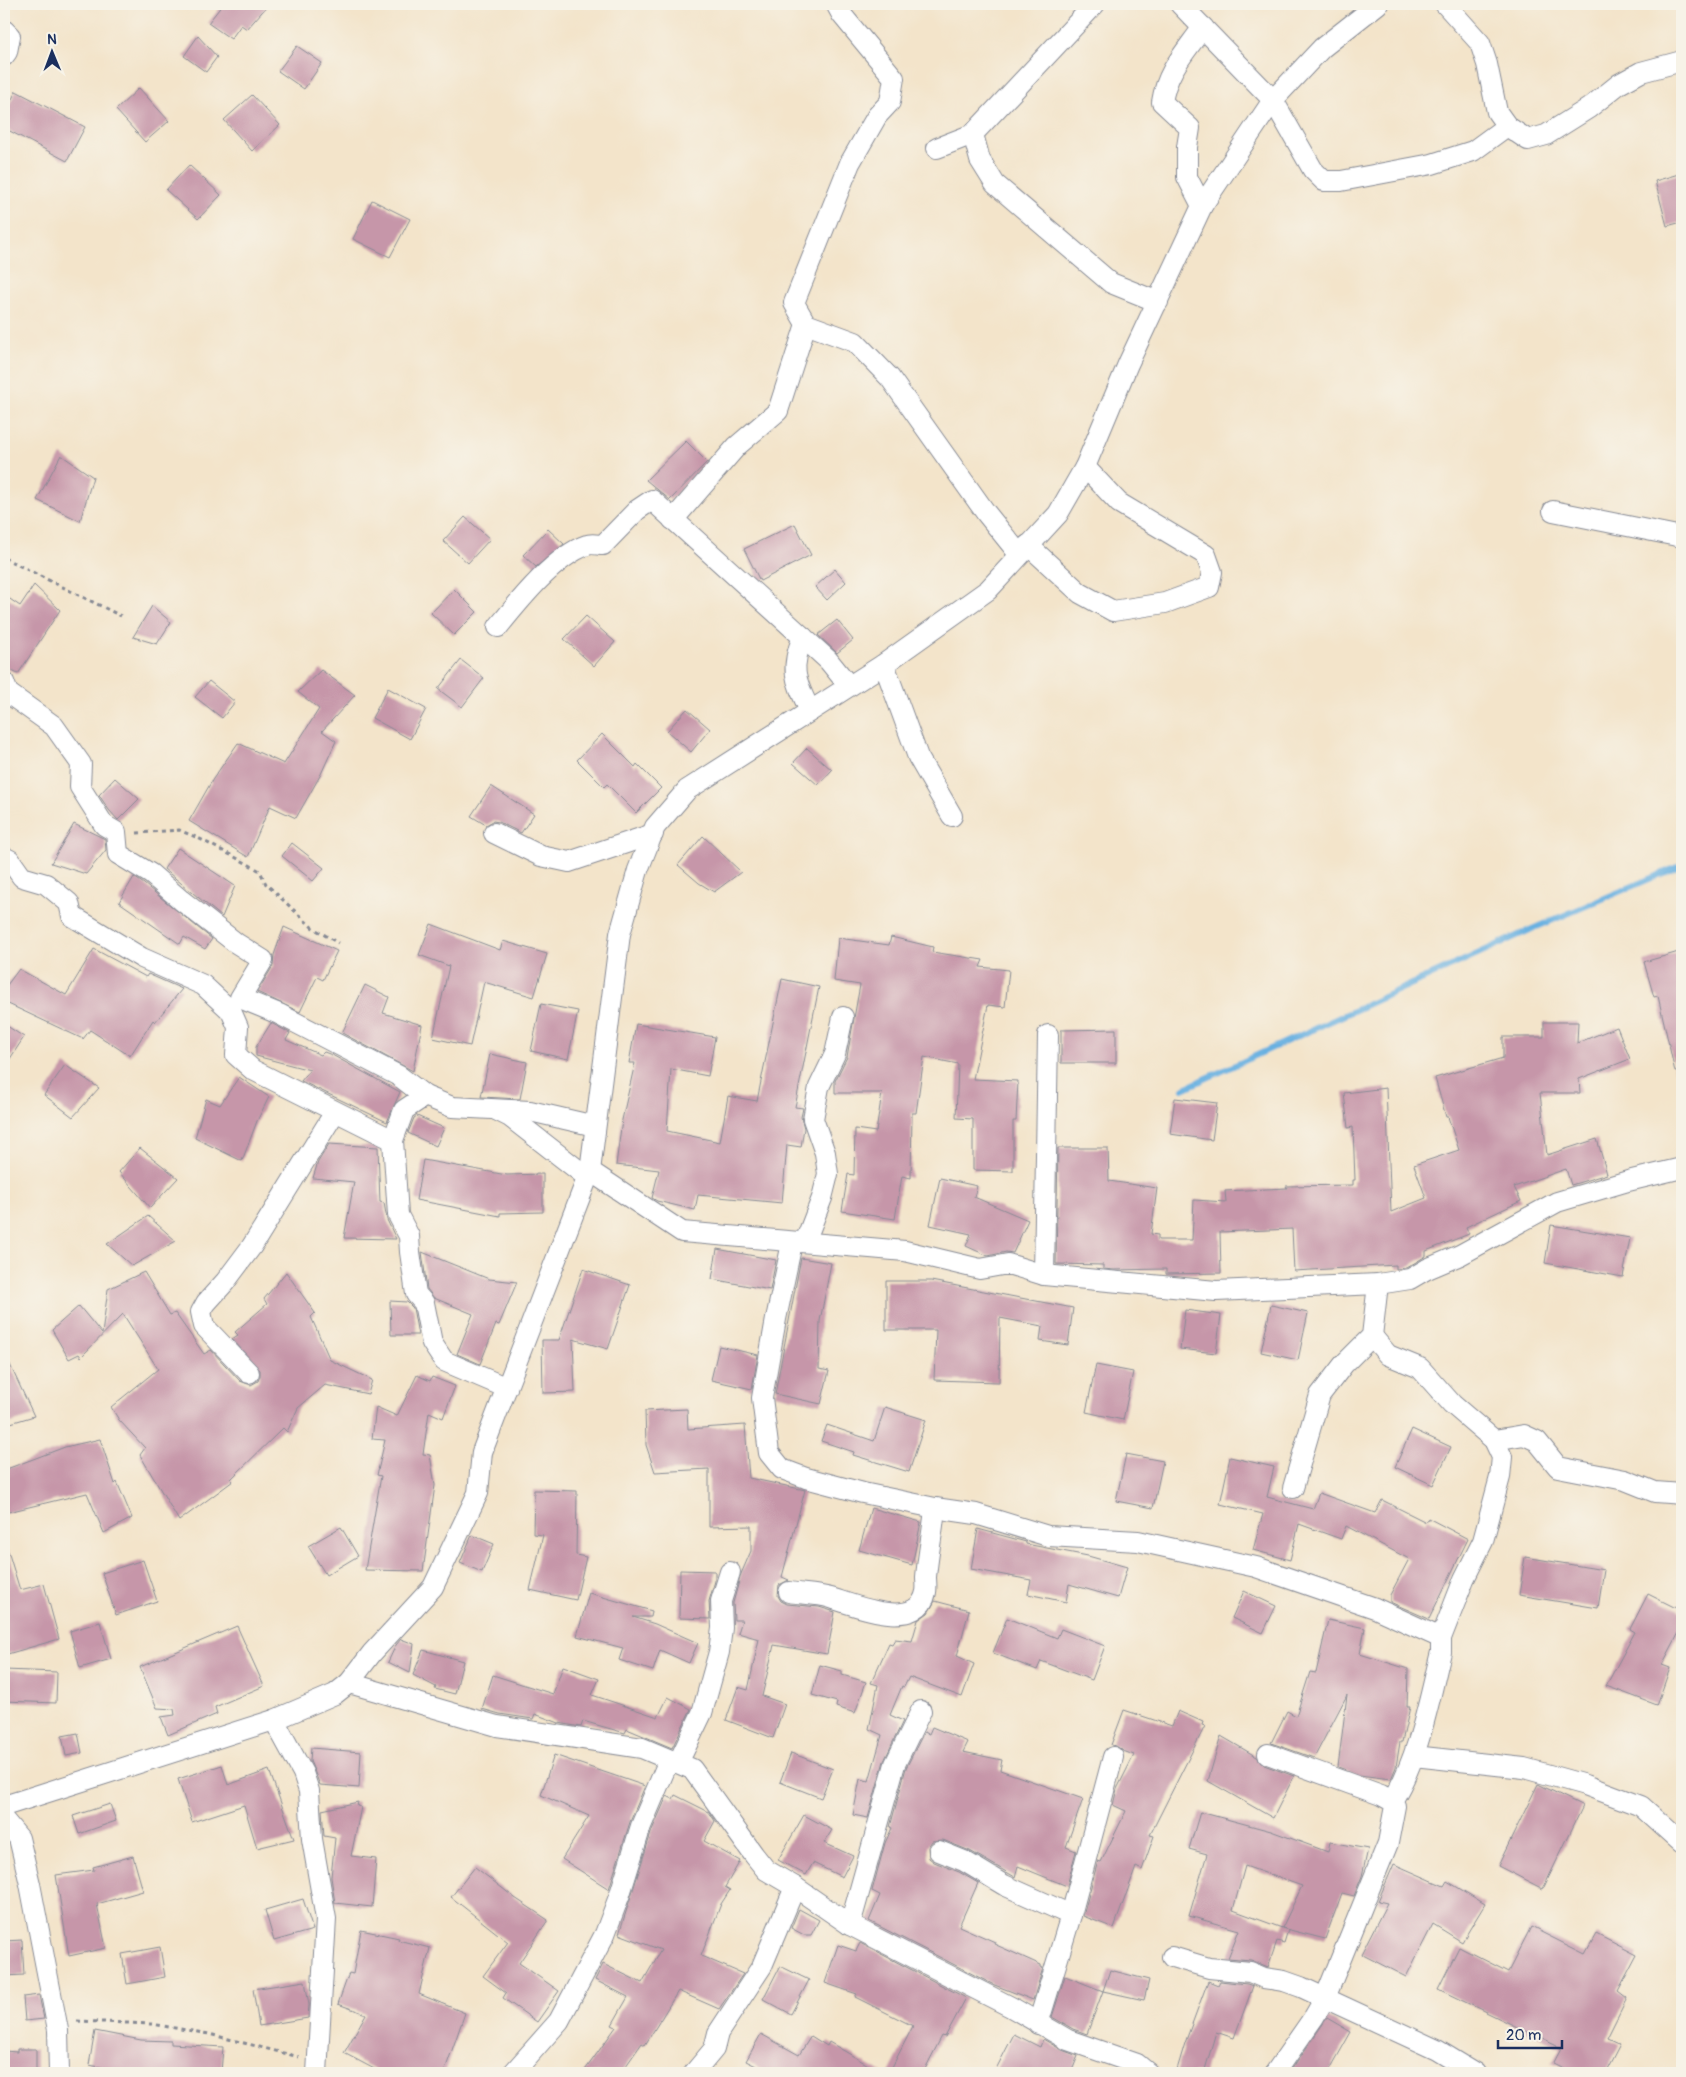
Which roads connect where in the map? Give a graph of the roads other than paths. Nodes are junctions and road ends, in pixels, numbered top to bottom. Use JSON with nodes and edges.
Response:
{"nodes":[{"id":1,"x":836,"y":4,"type":"edge"},
{"id":2,"x":1095,"y":4,"type":"edge"},
{"id":3,"x":1180,"y":4,"type":"edge"},
{"id":4,"x":1378,"y":4,"type":"edge"},
{"id":5,"x":1445,"y":4,"type":"edge"},
{"id":6,"x":1204,"y":27,"type":"junction"},
{"id":7,"x":4,"y":30,"type":"edge"},
{"id":8,"x":4,"y":56,"type":"edge"},
{"id":9,"x":1682,"y":61,"type":"edge"},
{"id":10,"x":1273,"y":100,"type":"junction"},
{"id":11,"x":1507,"y":126,"type":"junction"},
{"id":12,"x":973,"y":134,"type":"junction"},
{"id":13,"x":936,"y":148,"type":"dead end"},
{"id":14,"x":1202,"y":206,"type":"junction"},
{"id":15,"x":1158,"y":302,"type":"junction"},
{"id":16,"x":806,"y":324,"type":"junction"},
{"id":17,"x":1085,"y":467,"type":"junction"},
{"id":18,"x":1553,"y":511,"type":"dead end"},
{"id":19,"x":673,"y":520,"type":"junction"},
{"id":20,"x":1682,"y":537,"type":"edge"},
{"id":21,"x":1023,"y":550,"type":"junction"},
{"id":22,"x":498,"y":627,"type":"dead end"},
{"id":23,"x":803,"y":637,"type":"junction"},
{"id":24,"x":884,"y":664,"type":"junction"},
{"id":25,"x":4,"y":682,"type":"edge"},
{"id":26,"x":849,"y":686,"type":"junction"},
{"id":27,"x":810,"y":711,"type":"junction"},
{"id":28,"x":952,"y":816,"type":"dead end"},
{"id":29,"x":494,"y":833,"type":"dead end"},
{"id":30,"x":653,"y":834,"type":"junction"},
{"id":31,"x":4,"y":857,"type":"edge"},
{"id":32,"x":843,"y":1017,"type":"dead end"},
{"id":33,"x":1048,"y":1035,"type":"dead end"},
{"id":34,"x":425,"y":1096,"type":"junction"},
{"id":35,"x":492,"y":1108,"type":"junction"},
{"id":36,"x":335,"y":1112,"type":"junction"},
{"id":37,"x":595,"y":1126,"type":"junction"},
{"id":38,"x":393,"y":1140,"type":"junction"},
{"id":39,"x":1682,"y":1168,"type":"edge"},
{"id":40,"x":588,"y":1174,"type":"junction"},
{"id":41,"x":798,"y":1242,"type":"junction"},
{"id":42,"x":1044,"y":1275,"type":"junction"},
{"id":43,"x":1378,"y":1284,"type":"junction"},
{"id":44,"x":1372,"y":1336,"type":"junction"},
{"id":45,"x":249,"y":1373,"type":"dead end"},
{"id":46,"x":508,"y":1388,"type":"junction"},
{"id":47,"x":1494,"y":1440,"type":"junction"},
{"id":48,"x":1293,"y":1488,"type":"dead end"},
{"id":49,"x":1682,"y":1494,"type":"edge"},
{"id":50,"x":935,"y":1508,"type":"junction"},
{"id":51,"x":730,"y":1572,"type":"dead end"},
{"id":52,"x":789,"y":1592,"type":"dead end"},
{"id":53,"x":1441,"y":1638,"type":"junction"},
{"id":54,"x":349,"y":1683,"type":"junction"},
{"id":55,"x":921,"y":1710,"type":"dead end"},
{"id":56,"x":274,"y":1720,"type":"junction"},
{"id":57,"x":1268,"y":1754,"type":"dead end"},
{"id":58,"x":1414,"y":1756,"type":"junction"},
{"id":59,"x":1113,"y":1757,"type":"dead end"},
{"id":60,"x":674,"y":1761,"type":"junction"},
{"id":61,"x":1392,"y":1800,"type":"junction"},
{"id":62,"x":5,"y":1806,"type":"edge"},
{"id":63,"x":1682,"y":1843,"type":"edge"},
{"id":64,"x":939,"y":1851,"type":"dead end"},
{"id":65,"x":796,"y":1887,"type":"junction"},
{"id":66,"x":1071,"y":1915,"type":"junction"},
{"id":67,"x":850,"y":1926,"type":"junction"},
{"id":68,"x":1172,"y":1957,"type":"dead end"},
{"id":69,"x":1325,"y":1998,"type":"junction"},
{"id":70,"x":1038,"y":2024,"type":"junction"},
{"id":71,"x":317,"y":2067,"type":"edge"},
{"id":72,"x":59,"y":2073,"type":"edge"},
{"id":73,"x":513,"y":2073,"type":"edge"},
{"id":74,"x":694,"y":2073,"type":"edge"},
{"id":75,"x":1148,"y":2073,"type":"edge"},
{"id":76,"x":1275,"y":2073,"type":"edge"},
{"id":77,"x":1475,"y":2073,"type":"edge"}],
"edges":[{"from":1,"to":16,"type":"street"},
{"from":2,"to":12,"type":"street"},
{"from":3,"to":6,"type":"street"},
{"from":4,"to":10,"type":"street"},
{"from":5,"to":11,"type":"street"},
{"from":6,"to":10,"type":"street"},
{"from":6,"to":14,"type":"street"},
{"from":7,"to":8,"type":"street"},
{"from":9,"to":11,"type":"street"},
{"from":10,"to":11,"type":"street"},
{"from":10,"to":14,"type":"street"},
{"from":12,"to":13,"type":"street"},
{"from":12,"to":15,"type":"street"},
{"from":14,"to":15,"type":"street"},
{"from":15,"to":17,"type":"street"},
{"from":16,"to":19,"type":"street"},
{"from":16,"to":21,"type":"street"},
{"from":17,"to":21,"type":"street"},
{"from":17,"to":21,"type":"street"},
{"from":18,"to":20,"type":"street"},
{"from":19,"to":22,"type":"street"},
{"from":19,"to":23,"type":"street"},
{"from":21,"to":24,"type":"street"},
{"from":23,"to":26,"type":"street"},
{"from":23,"to":27,"type":"street"},
{"from":24,"to":26,"type":"street"},
{"from":24,"to":28,"type":"street"},
{"from":25,"to":34,"type":"street"},
{"from":26,"to":27,"type":"street"},
{"from":27,"to":30,"type":"street"},
{"from":29,"to":30,"type":"street"},
{"from":30,"to":37,"type":"street"},
{"from":31,"to":36,"type":"street"},
{"from":32,"to":41,"type":"street"},
{"from":33,"to":42,"type":"street"},
{"from":34,"to":35,"type":"street"},
{"from":34,"to":38,"type":"street"},
{"from":35,"to":37,"type":"street"},
{"from":35,"to":40,"type":"street"},
{"from":36,"to":38,"type":"street"},
{"from":36,"to":45,"type":"street"},
{"from":37,"to":40,"type":"street"},
{"from":38,"to":46,"type":"street"},
{"from":39,"to":43,"type":"street"},
{"from":40,"to":41,"type":"street"},
{"from":40,"to":46,"type":"street"},
{"from":41,"to":42,"type":"street"},
{"from":41,"to":50,"type":"street"},
{"from":42,"to":43,"type":"street"},
{"from":43,"to":44,"type":"street"},
{"from":44,"to":47,"type":"street"},
{"from":44,"to":48,"type":"street"},
{"from":46,"to":54,"type":"street"},
{"from":47,"to":49,"type":"street"},
{"from":47,"to":53,"type":"street"},
{"from":50,"to":52,"type":"street"},
{"from":50,"to":53,"type":"street"},
{"from":51,"to":60,"type":"street"},
{"from":53,"to":58,"type":"street"},
{"from":54,"to":56,"type":"street"},
{"from":54,"to":60,"type":"street"},
{"from":55,"to":67,"type":"street"},
{"from":56,"to":62,"type":"street"},
{"from":56,"to":71,"type":"street"},
{"from":57,"to":61,"type":"street"},
{"from":58,"to":61,"type":"street"},
{"from":58,"to":63,"type":"street"},
{"from":59,"to":66,"type":"street"},
{"from":60,"to":65,"type":"street"},
{"from":60,"to":73,"type":"street"},
{"from":61,"to":69,"type":"street"},
{"from":62,"to":72,"type":"street"},
{"from":64,"to":66,"type":"street"},
{"from":65,"to":67,"type":"street"},
{"from":65,"to":74,"type":"street"},
{"from":66,"to":70,"type":"street"},
{"from":67,"to":70,"type":"street"},
{"from":68,"to":69,"type":"street"},
{"from":69,"to":76,"type":"street"},
{"from":69,"to":77,"type":"street"},
{"from":70,"to":75,"type":"street"}]}
